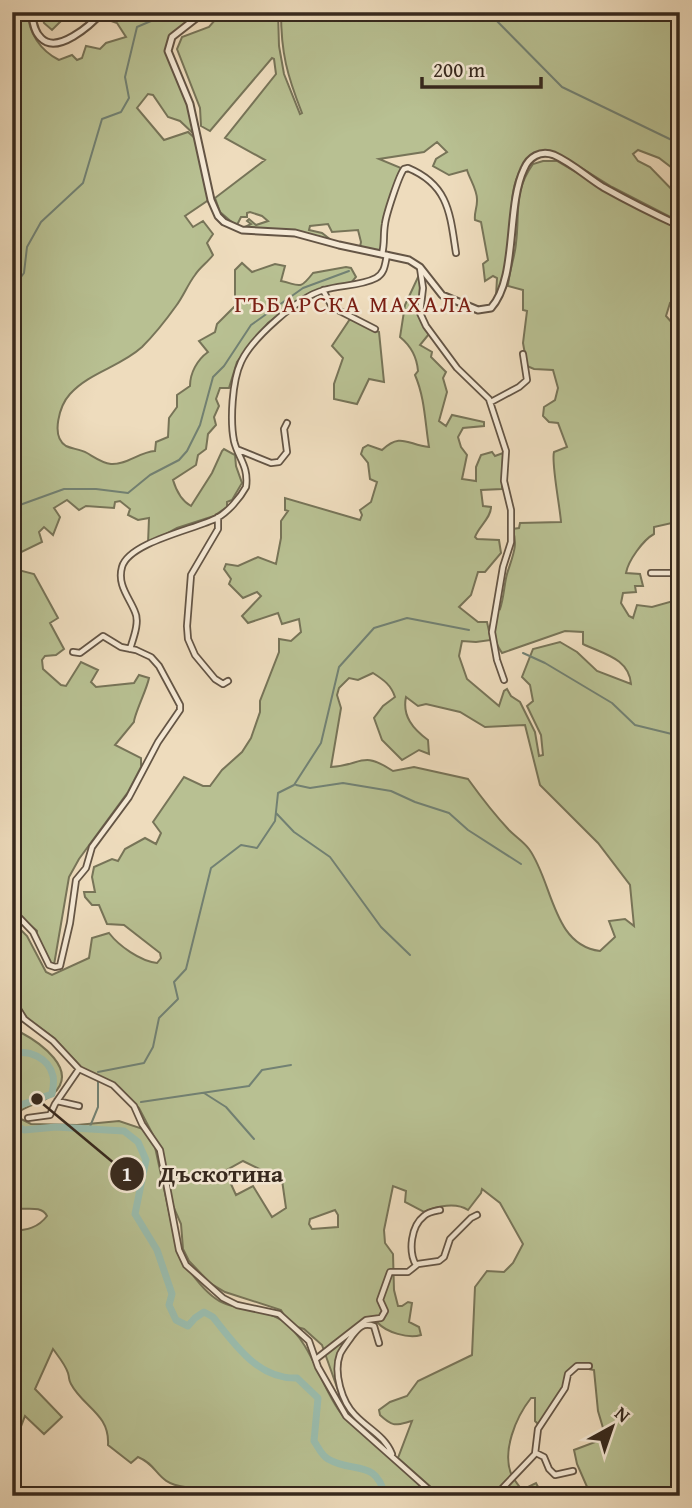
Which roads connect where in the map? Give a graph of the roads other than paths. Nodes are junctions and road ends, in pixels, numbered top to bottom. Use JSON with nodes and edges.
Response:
{"nodes":[{"id":1,"x":31,"y":12,"type":"edge"},
{"id":2,"x":102,"y":12,"type":"edge"},
{"id":3,"x":204,"y":12,"type":"edge"},
{"id":4,"x":680,"y":226,"type":"edge"},
{"id":5,"x":456,"y":253,"type":"dead end"},
{"id":6,"x":384,"y":254,"type":"junction"},
{"id":7,"x":420,"y":267,"type":"junction"},
{"id":8,"x":323,"y":290,"type":"junction"},
{"id":9,"x":375,"y":329,"type":"dead end"},
{"id":10,"x":523,"y":354,"type":"dead end"},
{"id":11,"x":491,"y":402,"type":"junction"},
{"id":12,"x":288,"y":423,"type":"dead end"},
{"id":13,"x":238,"y":450,"type":"junction"},
{"id":14,"x":218,"y":517,"type":"junction"},
{"id":15,"x":652,"y":573,"type":"dead end"},
{"id":16,"x":680,"y":573,"type":"edge"},
{"id":17,"x":130,"y":649,"type":"junction"},
{"id":18,"x":73,"y":652,"type":"dead end"},
{"id":19,"x":504,"y":680,"type":"dead end"},
{"id":20,"x":229,"y":681,"type":"dead end"},
{"id":21,"x":12,"y":910,"type":"edge"},
{"id":22,"x":12,"y":999,"type":"edge"},
{"id":23,"x":79,"y":1069,"type":"junction"},
{"id":24,"x":57,"y":1101,"type":"junction"},
{"id":25,"x":79,"y":1106,"type":"dead end"},
{"id":26,"x":28,"y":1118,"type":"dead end"},
{"id":27,"x":440,"y":1210,"type":"dead end"},
{"id":28,"x":477,"y":1215,"type":"dead end"},
{"id":29,"x":416,"y":1265,"type":"junction"},
{"id":30,"x":359,"y":1327,"type":"junction"},
{"id":31,"x":379,"y":1343,"type":"dead end"},
{"id":32,"x":316,"y":1359,"type":"junction"},
{"id":33,"x":589,"y":1366,"type":"dead end"},
{"id":34,"x":535,"y":1454,"type":"junction"},
{"id":35,"x":392,"y":1455,"type":"junction"},
{"id":36,"x":573,"y":1471,"type":"dead end"},
{"id":37,"x":436,"y":1496,"type":"edge"},
{"id":38,"x":495,"y":1496,"type":"edge"}],
"edges":[{"from":1,"to":2,"type":"street"},
{"from":3,"to":6,"type":"street"},
{"from":4,"to":7,"type":"street"},
{"from":5,"to":6,"type":"street"},
{"from":6,"to":7,"type":"street"},
{"from":6,"to":8,"type":"street"},
{"from":7,"to":11,"type":"street"},
{"from":8,"to":9,"type":"street"},
{"from":8,"to":13,"type":"street"},
{"from":10,"to":11,"type":"street"},
{"from":11,"to":19,"type":"street"},
{"from":12,"to":13,"type":"street"},
{"from":13,"to":14,"type":"street"},
{"from":14,"to":17,"type":"street"},
{"from":14,"to":20,"type":"street"},
{"from":15,"to":16,"type":"street"},
{"from":17,"to":18,"type":"street"},
{"from":17,"to":21,"type":"street"},
{"from":22,"to":23,"type":"street"},
{"from":23,"to":24,"type":"street"},
{"from":23,"to":32,"type":"street"},
{"from":24,"to":25,"type":"street"},
{"from":24,"to":26,"type":"street"},
{"from":27,"to":29,"type":"street"},
{"from":28,"to":29,"type":"street"},
{"from":29,"to":30,"type":"street"},
{"from":30,"to":31,"type":"street"},
{"from":30,"to":32,"type":"street"},
{"from":30,"to":35,"type":"street"},
{"from":32,"to":35,"type":"street"},
{"from":33,"to":34,"type":"street"},
{"from":34,"to":36,"type":"street"},
{"from":34,"to":38,"type":"street"},
{"from":35,"to":37,"type":"street"}]}
